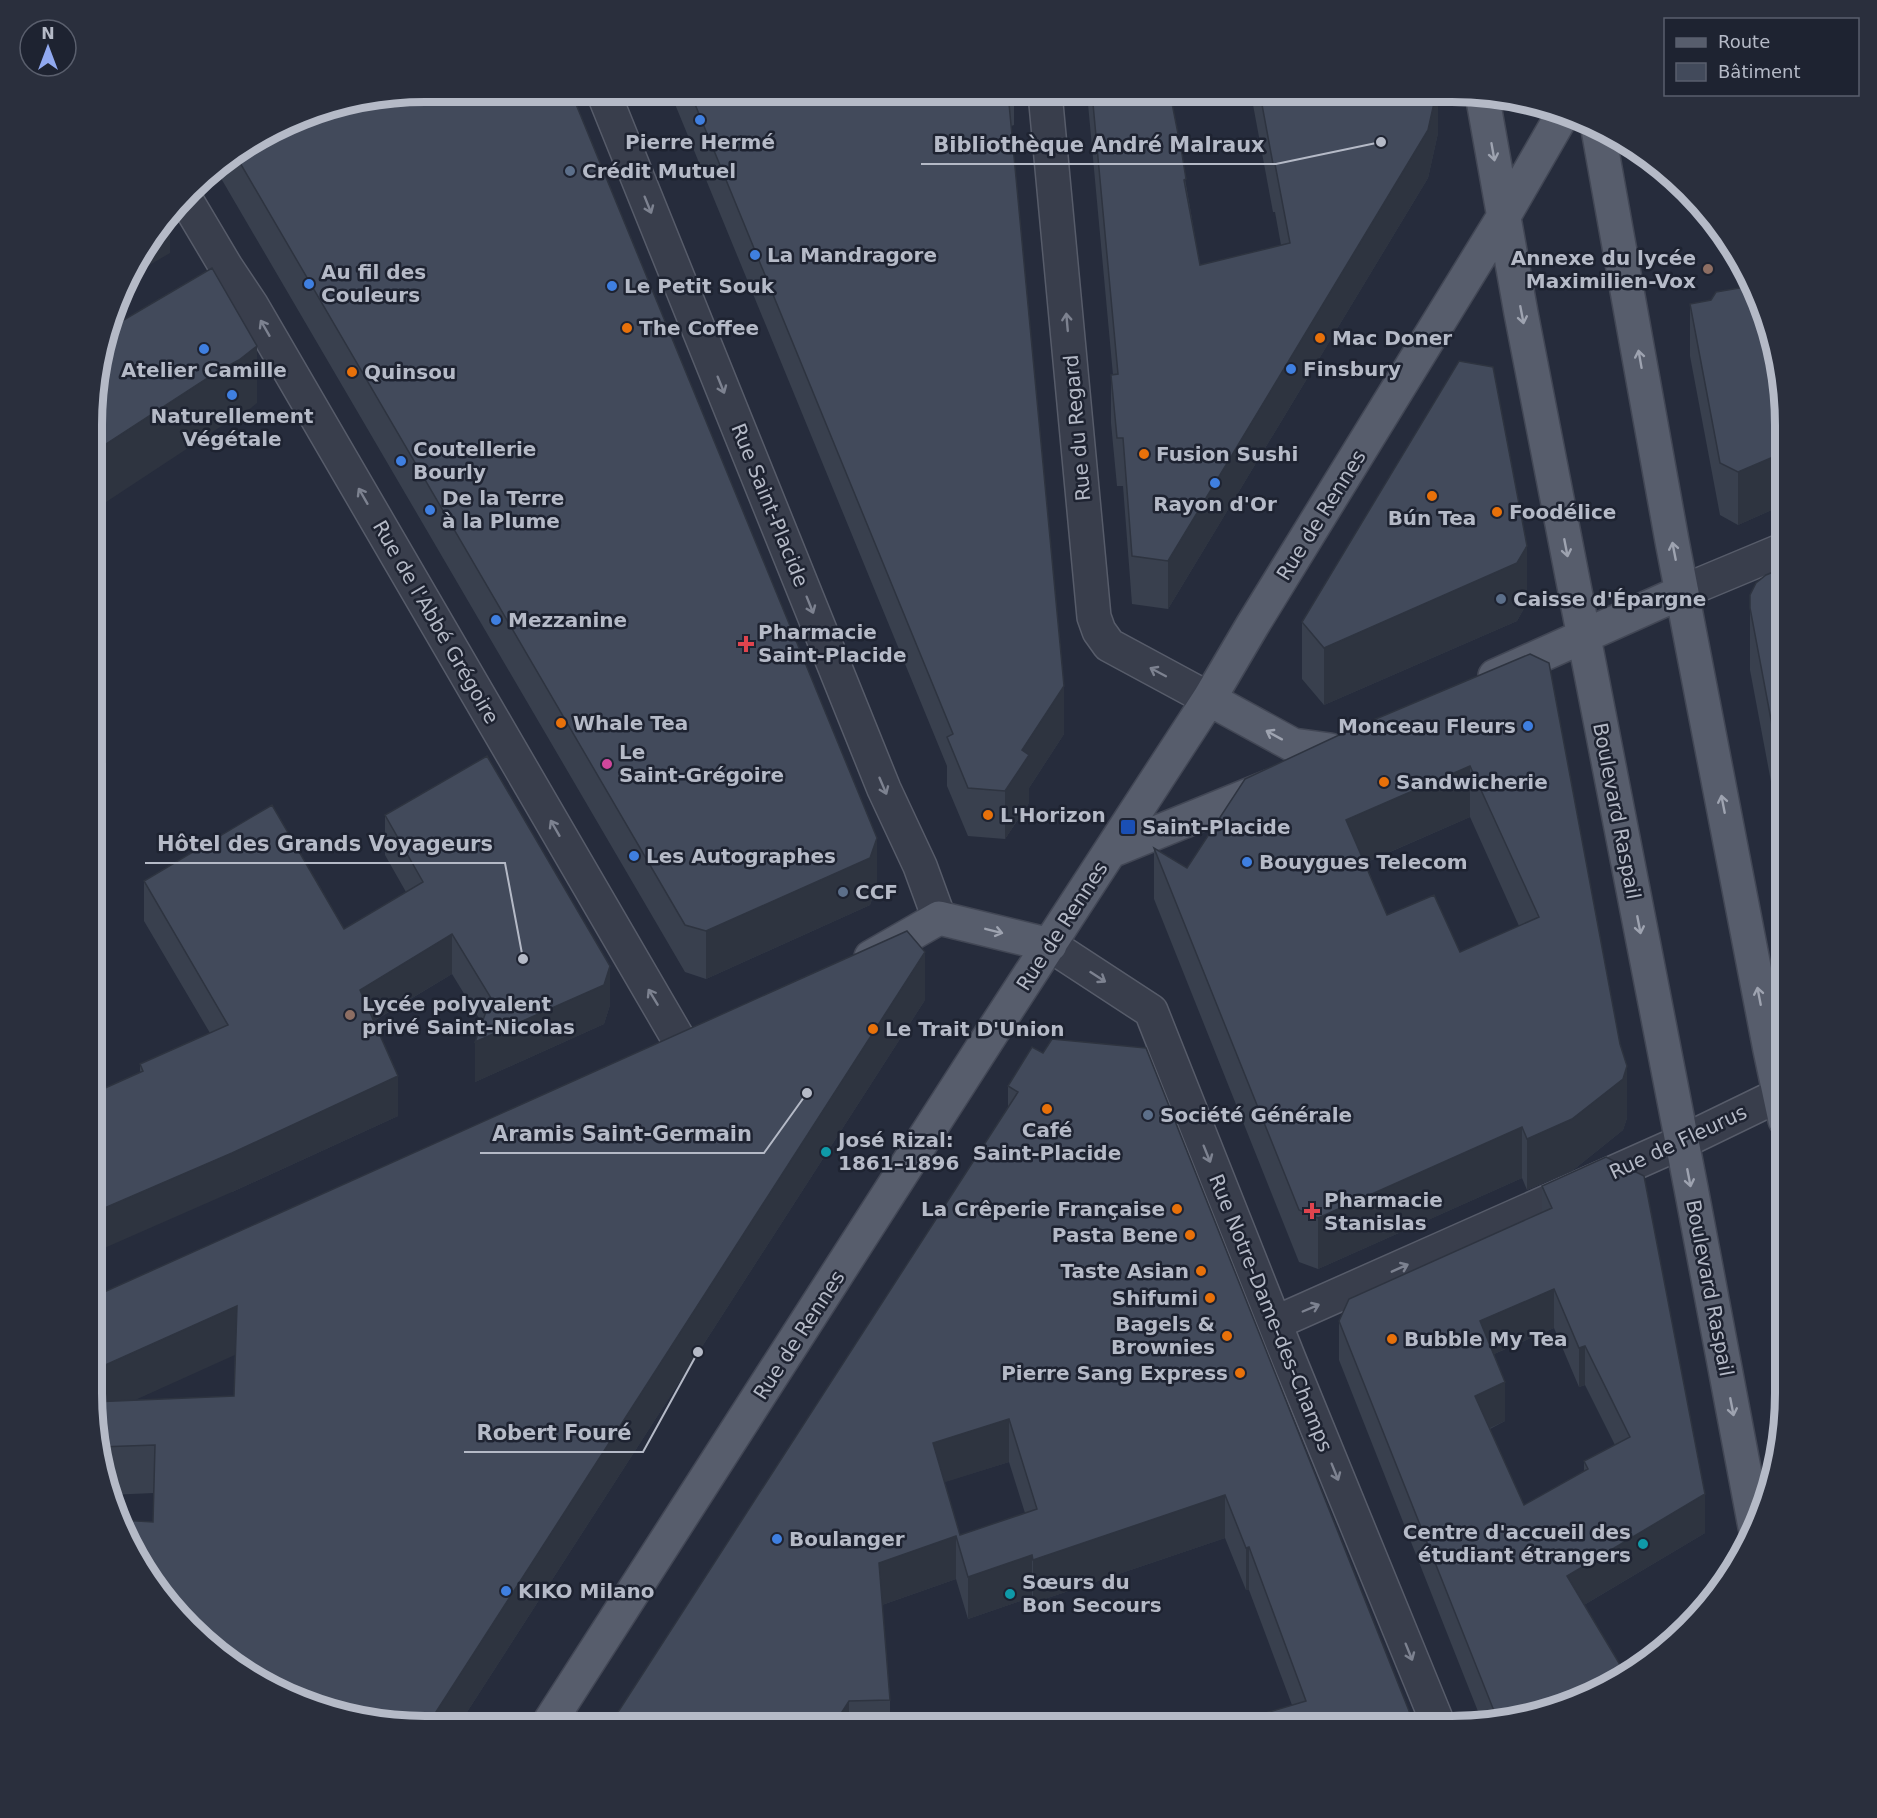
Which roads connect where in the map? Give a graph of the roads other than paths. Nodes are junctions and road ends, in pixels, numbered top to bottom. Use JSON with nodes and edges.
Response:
{"nodes":[{"id":1,"x":607,"y":102,"type":"edge"},
{"id":2,"x":1046,"y":102,"type":"edge"},
{"id":3,"x":1484,"y":104,"type":"edge"},
{"id":4,"x":1559,"y":120,"type":"edge"},
{"id":5,"x":1600,"y":137,"type":"edge"},
{"id":6,"x":188,"y":206,"type":"edge"},
{"id":7,"x":1504,"y":216,"type":"junction"},
{"id":8,"x":1775,"y":553,"type":"edge"},
{"id":9,"x":1682,"y":592,"type":"junction"},
{"id":10,"x":1583,"y":637,"type":"junction"},
{"id":11,"x":1468,"y":688,"type":"edge"},
{"id":12,"x":1209,"y":699,"type":"junction"},
{"id":13,"x":1361,"y":735,"type":"edge"},
{"id":14,"x":1329,"y":750,"type":"junction"},
{"id":15,"x":1111,"y":851,"type":"junction"},
{"id":16,"x":939,"y":918,"type":"junction"},
{"id":17,"x":1050,"y":945,"type":"junction"},
{"id":18,"x":846,"y":971,"type":"edge"},
{"id":19,"x":714,"y":1034,"type":"edge"},
{"id":20,"x":683,"y":1047,"type":"junction"},
{"id":21,"x":653,"y":1060,"type":"edge"},
{"id":22,"x":1775,"y":1062,"type":"edge"},
{"id":23,"x":1775,"y":1105,"type":"edge"},
{"id":24,"x":1682,"y":1142,"type":"junction"},
{"id":25,"x":1275,"y":1323,"type":"junction"},
{"id":26,"x":1752,"y":1512,"type":"edge"},
{"id":27,"x":553,"y":1716,"type":"edge"},
{"id":28,"x":1435,"y":1716,"type":"edge"}],
"edges":[{"from":1,"to":16,"type":"street","name":"Rue Saint-Placide","one_way":true},
{"from":12,"to":2,"type":"street","name":"Rue du Regard","one_way":true},
{"from":3,"to":7,"type":"main road","name":"Boulevard Raspail","one_way":true},
{"from":4,"to":7,"type":"main road","name":"Rue de Rennes"},
{"from":9,"to":5,"type":"main road","one_way":true},
{"from":20,"to":6,"type":"street","name":"Rue de l'Abbé Grégoire","one_way":true},
{"from":7,"to":10,"type":"main road","name":"Boulevard Raspail","one_way":true},
{"from":7,"to":12,"type":"main road","name":"Rue de Rennes"},
{"from":8,"to":9,"type":"street"},
{"from":9,"to":10,"type":"main road"},
{"from":22,"to":9,"type":"main road","one_way":true},
{"from":10,"to":11,"type":"main road"},
{"from":10,"to":24,"type":"main road","name":"Boulevard Raspail","one_way":true},
{"from":14,"to":12,"type":"main road","one_way":true},
{"from":12,"to":15,"type":"main road","name":"Rue de Rennes"},
{"from":13,"to":14,"type":"main road"},
{"from":14,"to":15,"type":"main road"},
{"from":15,"to":17,"type":"main road","name":"Rue de Rennes"},
{"from":16,"to":17,"type":"main road","one_way":true},
{"from":16,"to":18,"type":"main road"},
{"from":17,"to":25,"type":"street","name":"Rue Notre-Dame-des-Champs","one_way":true},
{"from":17,"to":27,"type":"main road","name":"Rue de Rennes"},
{"from":19,"to":20,"type":"main road"},
{"from":20,"to":21,"type":"main road"},
{"from":23,"to":24,"type":"street","name":"Rue de Fleurus"},
{"from":25,"to":24,"type":"street","name":"Rue de Fleurus","one_way":true},
{"from":24,"to":26,"type":"main road","name":"Boulevard Raspail","one_way":true},
{"from":25,"to":28,"type":"street","name":"Rue Notre-Dame-des-Champs","one_way":true}]}
